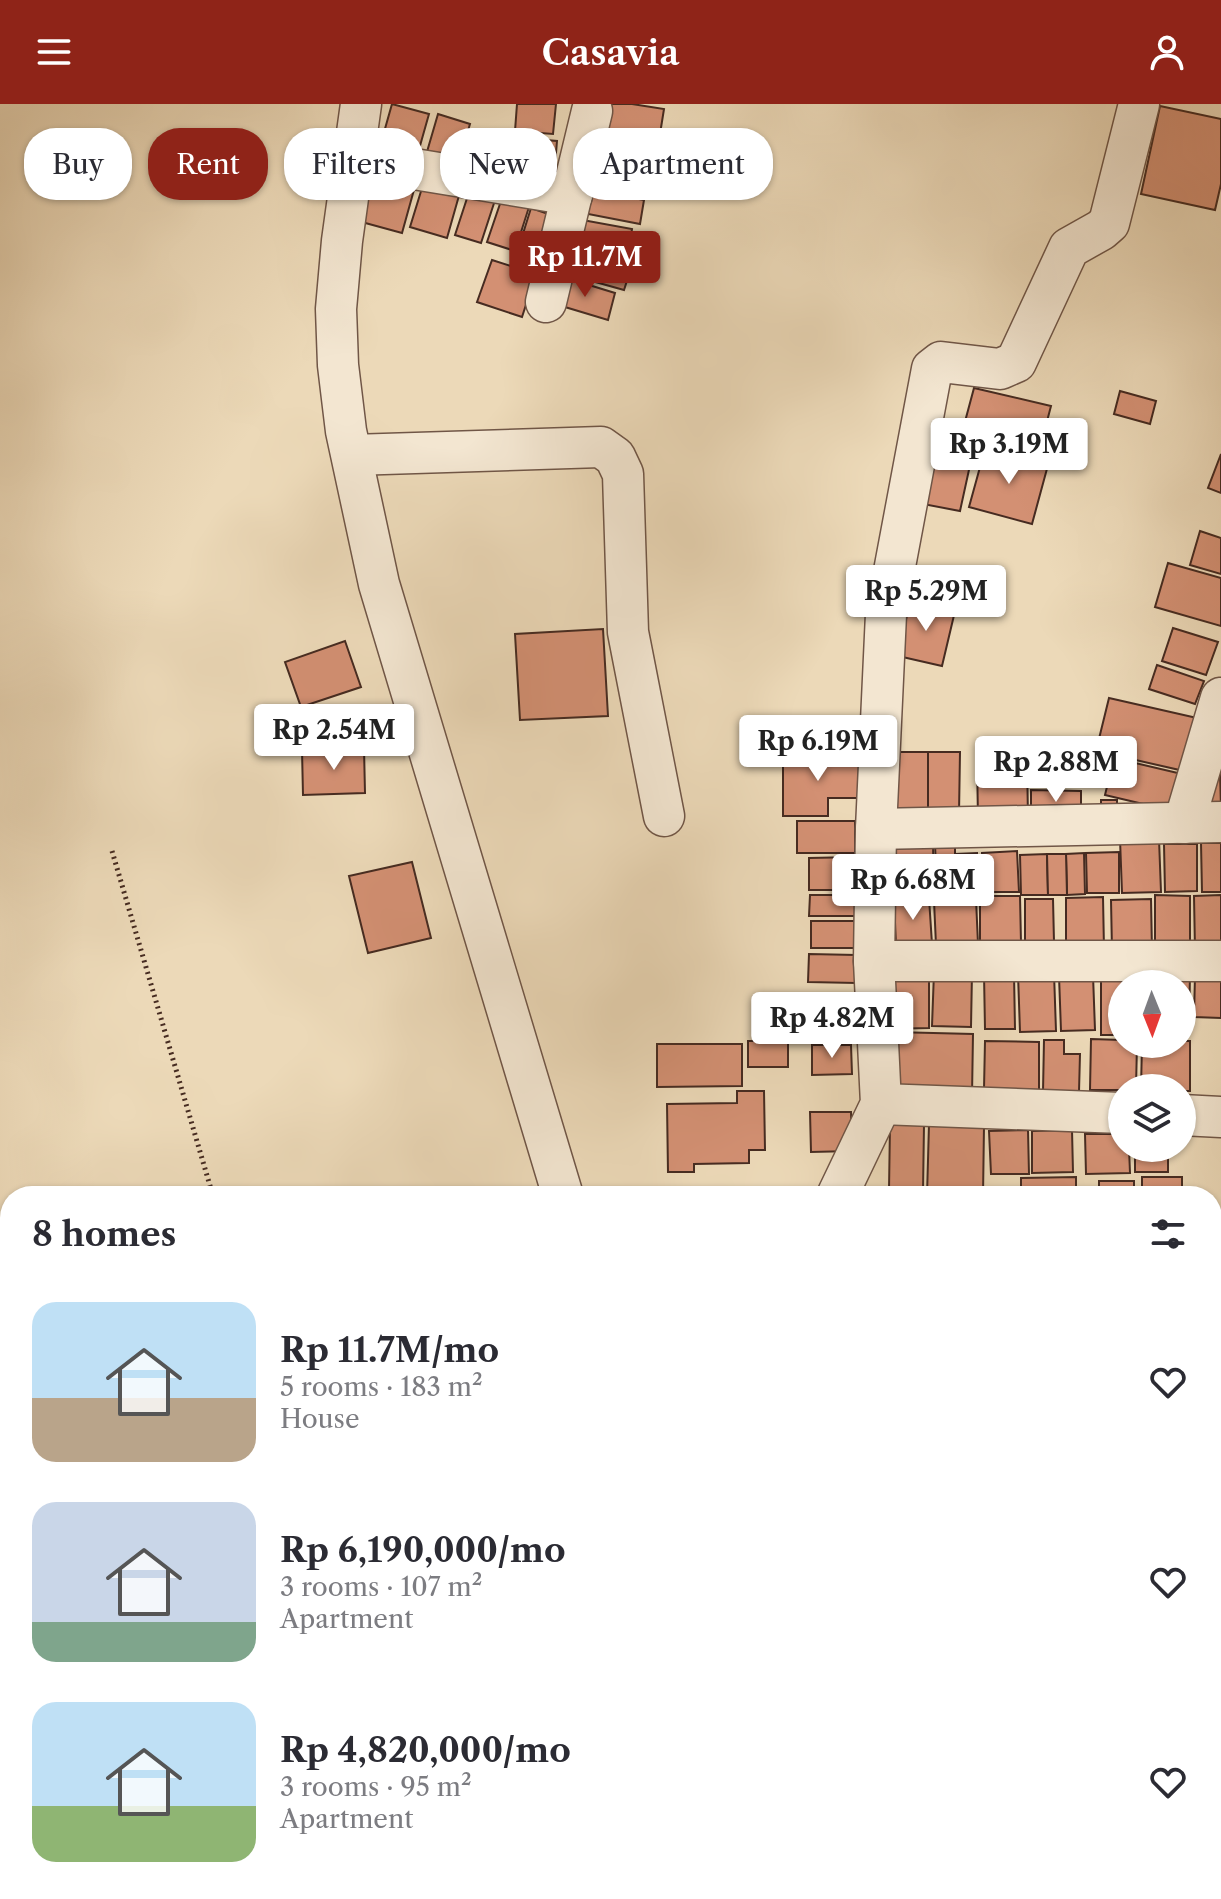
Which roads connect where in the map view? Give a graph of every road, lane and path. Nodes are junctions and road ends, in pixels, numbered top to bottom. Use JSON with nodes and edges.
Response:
{"nodes":[{"id":1,"x":361,"y":104,"type":"edge"},
{"id":2,"x":1139,"y":104,"type":"edge"},
{"id":3,"x":592,"y":111,"type":"dead end"},
{"id":4,"x":358,"y":128,"type":"edge"},
{"id":5,"x":424,"y":171,"type":"edge"},
{"id":6,"x":572,"y":195,"type":"junction"},
{"id":7,"x":348,"y":200,"type":"edge"},
{"id":8,"x":546,"y":302,"type":"dead end"},
{"id":9,"x":352,"y":455,"type":"junction"},
{"id":10,"x":1221,"y":698,"type":"edge"},
{"id":11,"x":664,"y":816,"type":"dead end"},
{"id":12,"x":1202,"y":822,"type":"edge"},
{"id":13,"x":876,"y":829,"type":"junction"},
{"id":14,"x":112,"y":851,"type":"dead end"},
{"id":15,"x":874,"y":961,"type":"junction"},
{"id":16,"x":1221,"y":961,"type":"edge"},
{"id":17,"x":881,"y":1104,"type":"junction"},
{"id":18,"x":1108,"y":1112,"type":"edge"},
{"id":19,"x":1196,"y":1116,"type":"edge"},
{"id":20,"x":1221,"y":1117,"type":"edge"},
{"id":21,"x":210,"y":1186,"type":"edge"},
{"id":22,"x":560,"y":1186,"type":"edge"},
{"id":23,"x":842,"y":1186,"type":"edge"}],
"edges":[{"from":1,"to":4,"type":"street"},
{"from":2,"to":13,"type":"street"},
{"from":3,"to":6,"type":"street"},
{"from":5,"to":6,"type":"street"},
{"from":6,"to":8,"type":"street"},
{"from":7,"to":9,"type":"street"},
{"from":9,"to":11,"type":"street"},
{"from":9,"to":22,"type":"street"},
{"from":10,"to":12,"type":"street"},
{"from":12,"to":13,"type":"street"},
{"from":13,"to":15,"type":"street"},
{"from":14,"to":21,"type":"path"},
{"from":15,"to":16,"type":"street"},
{"from":15,"to":17,"type":"street"},
{"from":17,"to":18,"type":"street"},
{"from":17,"to":23,"type":"street"},
{"from":19,"to":20,"type":"street"}]}
